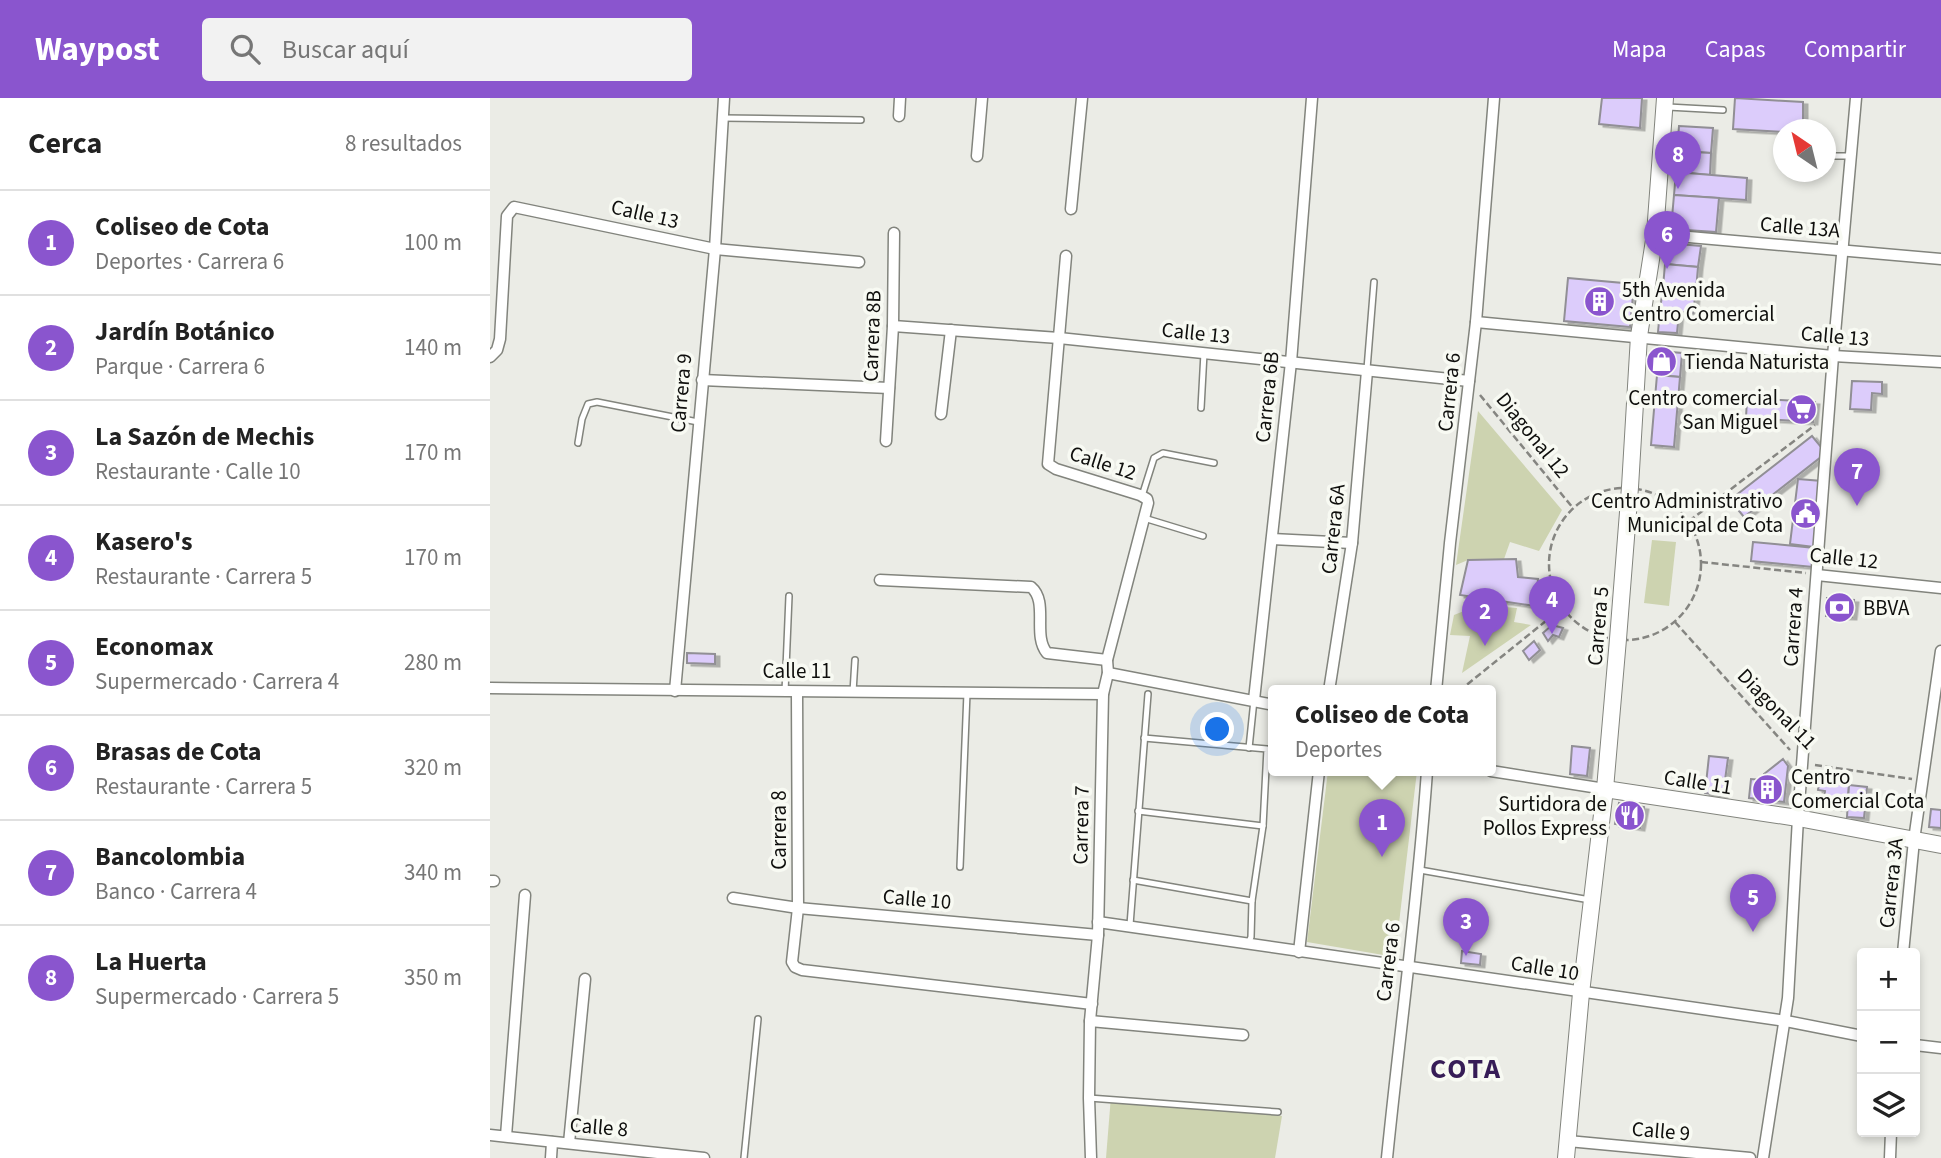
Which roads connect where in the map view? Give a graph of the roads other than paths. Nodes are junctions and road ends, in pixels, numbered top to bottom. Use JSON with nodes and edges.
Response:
{"nodes":[{"id":1,"x":724,"y":98,"type":"edge"},
{"id":2,"x":900,"y":98,"type":"edge"},
{"id":3,"x":982,"y":98,"type":"edge"},
{"id":4,"x":1082,"y":98,"type":"edge"},
{"id":5,"x":1312,"y":98,"type":"edge"},
{"id":6,"x":1494,"y":98,"type":"edge"},
{"id":7,"x":1856,"y":98,"type":"edge"},
{"id":8,"x":1665,"y":102,"type":"edge"},
{"id":9,"x":1723,"y":110,"type":"dead end"},
{"id":10,"x":899,"y":116,"type":"dead end"},
{"id":11,"x":722,"y":118,"type":"junction"},
{"id":12,"x":861,"y":120,"type":"dead end"},
{"id":13,"x":977,"y":156,"type":"dead end"},
{"id":14,"x":1836,"y":156,"type":"edge"},
{"id":15,"x":1851,"y":156,"type":"junction"},
{"id":16,"x":1071,"y":209,"type":"dead end"},
{"id":17,"x":894,"y":233,"type":"dead end"},
{"id":18,"x":1655,"y":234,"type":"junction"},
{"id":19,"x":715,"y":249,"type":"junction"},
{"id":20,"x":1843,"y":250,"type":"junction"},
{"id":21,"x":1066,"y":256,"type":"dead end"},
{"id":22,"x":1941,"y":259,"type":"edge"},
{"id":23,"x":859,"y":262,"type":"dead end"},
{"id":24,"x":1374,"y":282,"type":"dead end"},
{"id":25,"x":1476,"y":321,"type":"junction"},
{"id":26,"x":893,"y":326,"type":"junction"},
{"id":27,"x":951,"y":330,"type":"junction"},
{"id":28,"x":1639,"y":337,"type":"junction"},
{"id":29,"x":1059,"y":338,"type":"junction"},
{"id":30,"x":1204,"y":353,"type":"junction"},
{"id":31,"x":1833,"y":356,"type":"junction"},
{"id":32,"x":490,"y":357,"type":"edge"},
{"id":33,"x":1291,"y":362,"type":"junction"},
{"id":34,"x":1941,"y":362,"type":"edge"},
{"id":35,"x":1367,"y":371,"type":"junction"},
{"id":36,"x":702,"y":380,"type":"junction"},
{"id":37,"x":1469,"y":382,"type":"junction"},
{"id":38,"x":889,"y":388,"type":"junction"},
{"id":39,"x":1201,"y":408,"type":"dead end"},
{"id":40,"x":941,"y":414,"type":"dead end"},
{"id":41,"x":698,"y":422,"type":"junction"},
{"id":42,"x":886,"y":441,"type":"dead end"},
{"id":43,"x":578,"y":443,"type":"dead end"},
{"id":44,"x":1214,"y":463,"type":"dead end"},
{"id":45,"x":1145,"y":498,"type":"junction"},
{"id":46,"x":1144,"y":518,"type":"junction"},
{"id":47,"x":1203,"y":536,"type":"dead end"},
{"id":48,"x":1272,"y":539,"type":"junction"},
{"id":49,"x":1352,"y":543,"type":"junction"},
{"id":50,"x":1817,"y":575,"type":"junction"},
{"id":51,"x":880,"y":580,"type":"dead end"},
{"id":52,"x":1941,"y":588,"type":"edge"},
{"id":53,"x":789,"y":596,"type":"dead end"},
{"id":54,"x":1941,"y":651,"type":"edge"},
{"id":55,"x":855,"y":660,"type":"dead end"},
{"id":56,"x":1107,"y":660,"type":"junction"},
{"id":57,"x":1108,"y":673,"type":"junction"},
{"id":58,"x":1330,"y":685,"type":"edge"},
{"id":59,"x":1437,"y":685,"type":"edge"},
{"id":60,"x":490,"y":688,"type":"edge"},
{"id":61,"x":675,"y":691,"type":"junction"},
{"id":62,"x":785,"y":692,"type":"junction"},
{"id":63,"x":797,"y":692,"type":"junction"},
{"id":64,"x":853,"y":692,"type":"junction"},
{"id":65,"x":967,"y":693,"type":"junction"},
{"id":66,"x":1103,"y":694,"type":"junction"},
{"id":67,"x":1148,"y":694,"type":"dead end"},
{"id":68,"x":1254,"y":700,"type":"junction"},
{"id":69,"x":1268,"y":704,"type":"edge"},
{"id":70,"x":1144,"y":738,"type":"junction"},
{"id":71,"x":1250,"y":748,"type":"junction"},
{"id":72,"x":1496,"y":772,"type":"edge"},
{"id":73,"x":1318,"y":776,"type":"edge"},
{"id":74,"x":1427,"y":776,"type":"edge"},
{"id":75,"x":1605,"y":789,"type":"junction"},
{"id":76,"x":1138,"y":811,"type":"junction"},
{"id":77,"x":1798,"y":818,"type":"junction"},
{"id":78,"x":1263,"y":826,"type":"junction"},
{"id":79,"x":1914,"y":839,"type":"junction"},
{"id":80,"x":1941,"y":845,"type":"edge"},
{"id":81,"x":960,"y":867,"type":"dead end"},
{"id":82,"x":1420,"y":870,"type":"junction"},
{"id":83,"x":1133,"y":880,"type":"junction"},
{"id":84,"x":525,"y":895,"type":"dead end"},
{"id":85,"x":733,"y":898,"type":"dead end"},
{"id":86,"x":1590,"y":900,"type":"junction"},
{"id":87,"x":1252,"y":901,"type":"junction"},
{"id":88,"x":798,"y":908,"type":"junction"},
{"id":89,"x":1098,"y":922,"type":"junction"},
{"id":90,"x":1130,"y":928,"type":"junction"},
{"id":91,"x":1098,"y":935,"type":"junction"},
{"id":92,"x":1248,"y":945,"type":"junction"},
{"id":93,"x":1903,"y":948,"type":"edge"},
{"id":94,"x":1299,"y":952,"type":"junction"},
{"id":95,"x":1406,"y":966,"type":"junction"},
{"id":96,"x":585,"y":979,"type":"dead end"},
{"id":97,"x":1581,"y":993,"type":"junction"},
{"id":98,"x":1092,"y":1004,"type":"junction"},
{"id":99,"x":758,"y":1019,"type":"dead end"},
{"id":100,"x":1090,"y":1021,"type":"junction"},
{"id":101,"x":1786,"y":1021,"type":"junction"},
{"id":102,"x":1243,"y":1035,"type":"dead end"},
{"id":103,"x":1857,"y":1035,"type":"edge"},
{"id":104,"x":1920,"y":1046,"type":"edge"},
{"id":105,"x":1941,"y":1048,"type":"edge"},
{"id":106,"x":1089,"y":1098,"type":"junction"},
{"id":107,"x":1278,"y":1112,"type":"dead end"},
{"id":108,"x":490,"y":1135,"type":"edge"},
{"id":109,"x":506,"y":1136,"type":"junction"},
{"id":110,"x":1891,"y":1137,"type":"edge"},
{"id":111,"x":552,"y":1142,"type":"junction"},
{"id":112,"x":569,"y":1143,"type":"junction"},
{"id":113,"x":1567,"y":1150,"type":"edge"},
{"id":114,"x":634,"y":1154,"type":"edge"},
{"id":115,"x":551,"y":1158,"type":"edge"},
{"id":116,"x":696,"y":1158,"type":"edge"},
{"id":117,"x":744,"y":1158,"type":"edge"},
{"id":118,"x":1091,"y":1158,"type":"edge"},
{"id":119,"x":1387,"y":1158,"type":"edge"},
{"id":120,"x":1750,"y":1158,"type":"edge"},
{"id":121,"x":1763,"y":1158,"type":"edge"},
{"id":122,"x":1890,"y":1158,"type":"edge"}],
"edges":[{"from":1,"to":11,"type":"street","name":"Carrera 9"},
{"from":2,"to":10,"type":"street"},
{"from":3,"to":13,"type":"street"},
{"from":4,"to":16,"type":"street"},
{"from":5,"to":33,"type":"street","name":"Carrera 6B"},
{"from":6,"to":25,"type":"street","name":"Carrera 6"},
{"from":7,"to":15,"type":"street","name":"Carrera 4"},
{"from":8,"to":9,"type":"lane"},
{"from":8,"to":18,"type":"main road","name":"Carrera 5"},
{"from":11,"to":12,"type":"lane"},
{"from":11,"to":19,"type":"street","name":"Carrera 9"},
{"from":14,"to":15,"type":"lane"},
{"from":15,"to":20,"type":"street","name":"Carrera 4"},
{"from":17,"to":26,"type":"street","name":"Carrera 8B"},
{"from":18,"to":20,"type":"street","name":"Calle 13A"},
{"from":18,"to":28,"type":"main road","name":"Carrera 5"},
{"from":19,"to":23,"type":"street","name":"Calle 13"},
{"from":19,"to":32,"type":"street","name":"Calle 13"},
{"from":19,"to":36,"type":"street","name":"Carrera 9"},
{"from":20,"to":22,"type":"street","name":"Calle 13A"},
{"from":20,"to":31,"type":"street","name":"Carrera 4"},
{"from":21,"to":29,"type":"street"},
{"from":24,"to":35,"type":"lane"},
{"from":25,"to":28,"type":"street","name":"Calle 13"},
{"from":25,"to":37,"type":"street","name":"Carrera 6"},
{"from":26,"to":27,"type":"street","name":"Calle 13"},
{"from":26,"to":38,"type":"street","name":"Carrera 8B"},
{"from":27,"to":29,"type":"street","name":"Calle 13"},
{"from":27,"to":40,"type":"street"},
{"from":28,"to":31,"type":"street","name":"Calle 13"},
{"from":28,"to":75,"type":"main road","name":"Carrera 5"},
{"from":29,"to":30,"type":"street","name":"Calle 13"},
{"from":29,"to":45,"type":"street","name":"Calle 12"},
{"from":30,"to":33,"type":"street","name":"Calle 13"},
{"from":30,"to":39,"type":"lane"},
{"from":31,"to":34,"type":"street","name":"Calle 13"},
{"from":31,"to":50,"type":"street","name":"Carrera 4"},
{"from":33,"to":35,"type":"street","name":"Calle 13"},
{"from":33,"to":48,"type":"street","name":"Carrera 6B"},
{"from":35,"to":37,"type":"street","name":"Calle 13"},
{"from":35,"to":49,"type":"street","name":"Carrera 6A"},
{"from":36,"to":38,"type":"street"},
{"from":36,"to":41,"type":"street","name":"Carrera 9"},
{"from":37,"to":59,"type":"street","name":"Carrera 6"},
{"from":38,"to":42,"type":"street","name":"Carrera 8B"},
{"from":41,"to":43,"type":"lane"},
{"from":41,"to":61,"type":"street","name":"Carrera 9"},
{"from":44,"to":45,"type":"lane"},
{"from":45,"to":46,"type":"street","name":"Carrera 7"},
{"from":46,"to":47,"type":"lane"},
{"from":46,"to":56,"type":"street","name":"Carrera 7"},
{"from":48,"to":49,"type":"street"},
{"from":48,"to":68,"type":"street","name":"Carrera 6B"},
{"from":49,"to":58,"type":"street","name":"Carrera 6A"},
{"from":50,"to":52,"type":"street","name":"Calle 12"},
{"from":50,"to":77,"type":"street","name":"Carrera 4"},
{"from":51,"to":56,"type":"street"},
{"from":53,"to":62,"type":"lane"},
{"from":54,"to":79,"type":"street","name":"Carrera 3A"},
{"from":55,"to":64,"type":"lane"},
{"from":56,"to":57,"type":"street","name":"Carrera 7"},
{"from":57,"to":66,"type":"street","name":"Carrera 7"},
{"from":57,"to":68,"type":"street"},
{"from":60,"to":61,"type":"street","name":"Calle 11"},
{"from":61,"to":62,"type":"street","name":"Calle 11"},
{"from":62,"to":63,"type":"street","name":"Calle 11"},
{"from":63,"to":64,"type":"street","name":"Calle 11"},
{"from":63,"to":88,"type":"street","name":"Carrera 8"},
{"from":64,"to":65,"type":"street","name":"Calle 11"},
{"from":65,"to":66,"type":"street","name":"Calle 11"},
{"from":65,"to":81,"type":"lane"},
{"from":66,"to":89,"type":"street","name":"Carrera 7"},
{"from":67,"to":70,"type":"lane"},
{"from":68,"to":69,"type":"street"},
{"from":68,"to":71,"type":"lane"},
{"from":70,"to":71,"type":"lane"},
{"from":70,"to":76,"type":"lane"},
{"from":71,"to":78,"type":"lane"},
{"from":72,"to":75,"type":"street","name":"Calle 11"},
{"from":73,"to":94,"type":"street"},
{"from":74,"to":82,"type":"street","name":"Carrera 6"},
{"from":75,"to":77,"type":"main road","name":"Calle 11"},
{"from":75,"to":86,"type":"main road","name":"Carrera 5"},
{"from":76,"to":78,"type":"lane"},
{"from":76,"to":83,"type":"lane"},
{"from":77,"to":79,"type":"main road","name":"Calle 11"},
{"from":77,"to":101,"type":"street","name":"Carrera 4"},
{"from":78,"to":87,"type":"lane"},
{"from":79,"to":80,"type":"main road","name":"Calle 11"},
{"from":79,"to":93,"type":"street","name":"Carrera 3A"},
{"from":82,"to":86,"type":"lane"},
{"from":82,"to":95,"type":"street","name":"Carrera 6"},
{"from":83,"to":87,"type":"lane"},
{"from":83,"to":90,"type":"lane"},
{"from":84,"to":109,"type":"street"},
{"from":85,"to":88,"type":"street","name":"Calle 10"},
{"from":86,"to":97,"type":"main road","name":"Carrera 5"},
{"from":87,"to":92,"type":"lane"},
{"from":88,"to":91,"type":"street","name":"Calle 10"},
{"from":88,"to":98,"type":"street","name":"Carrera 8"},
{"from":89,"to":90,"type":"street","name":"Calle 10"},
{"from":89,"to":91,"type":"street","name":"Carrera 7"},
{"from":90,"to":92,"type":"street","name":"Calle 10"},
{"from":91,"to":98,"type":"street","name":"Carrera 7"},
{"from":92,"to":94,"type":"street","name":"Calle 10"},
{"from":94,"to":95,"type":"street","name":"Calle 10"},
{"from":95,"to":97,"type":"street","name":"Calle 10"},
{"from":95,"to":119,"type":"street","name":"Carrera 6"},
{"from":96,"to":112,"type":"street"},
{"from":97,"to":101,"type":"street","name":"Calle 10"},
{"from":97,"to":113,"type":"main road","name":"Carrera 5"},
{"from":98,"to":100,"type":"street","name":"Carrera 7"},
{"from":99,"to":117,"type":"lane"},
{"from":100,"to":102,"type":"street"},
{"from":100,"to":106,"type":"street","name":"Carrera 7"},
{"from":101,"to":103,"type":"street","name":"Calle 10"},
{"from":101,"to":121,"type":"street","name":"Carrera 4"},
{"from":104,"to":105,"type":"street"},
{"from":106,"to":107,"type":"lane"},
{"from":106,"to":118,"type":"street","name":"Carrera 7"},
{"from":108,"to":109,"type":"street","name":"Calle 8"},
{"from":109,"to":111,"type":"street","name":"Calle 8"},
{"from":110,"to":122,"type":"street"},
{"from":111,"to":112,"type":"street","name":"Calle 8"},
{"from":111,"to":115,"type":"street"},
{"from":112,"to":114,"type":"street","name":"Calle 8"},
{"from":113,"to":120,"type":"street","name":"Calle 9"},
{"from":114,"to":116,"type":"street","name":"Calle 8"}]}
